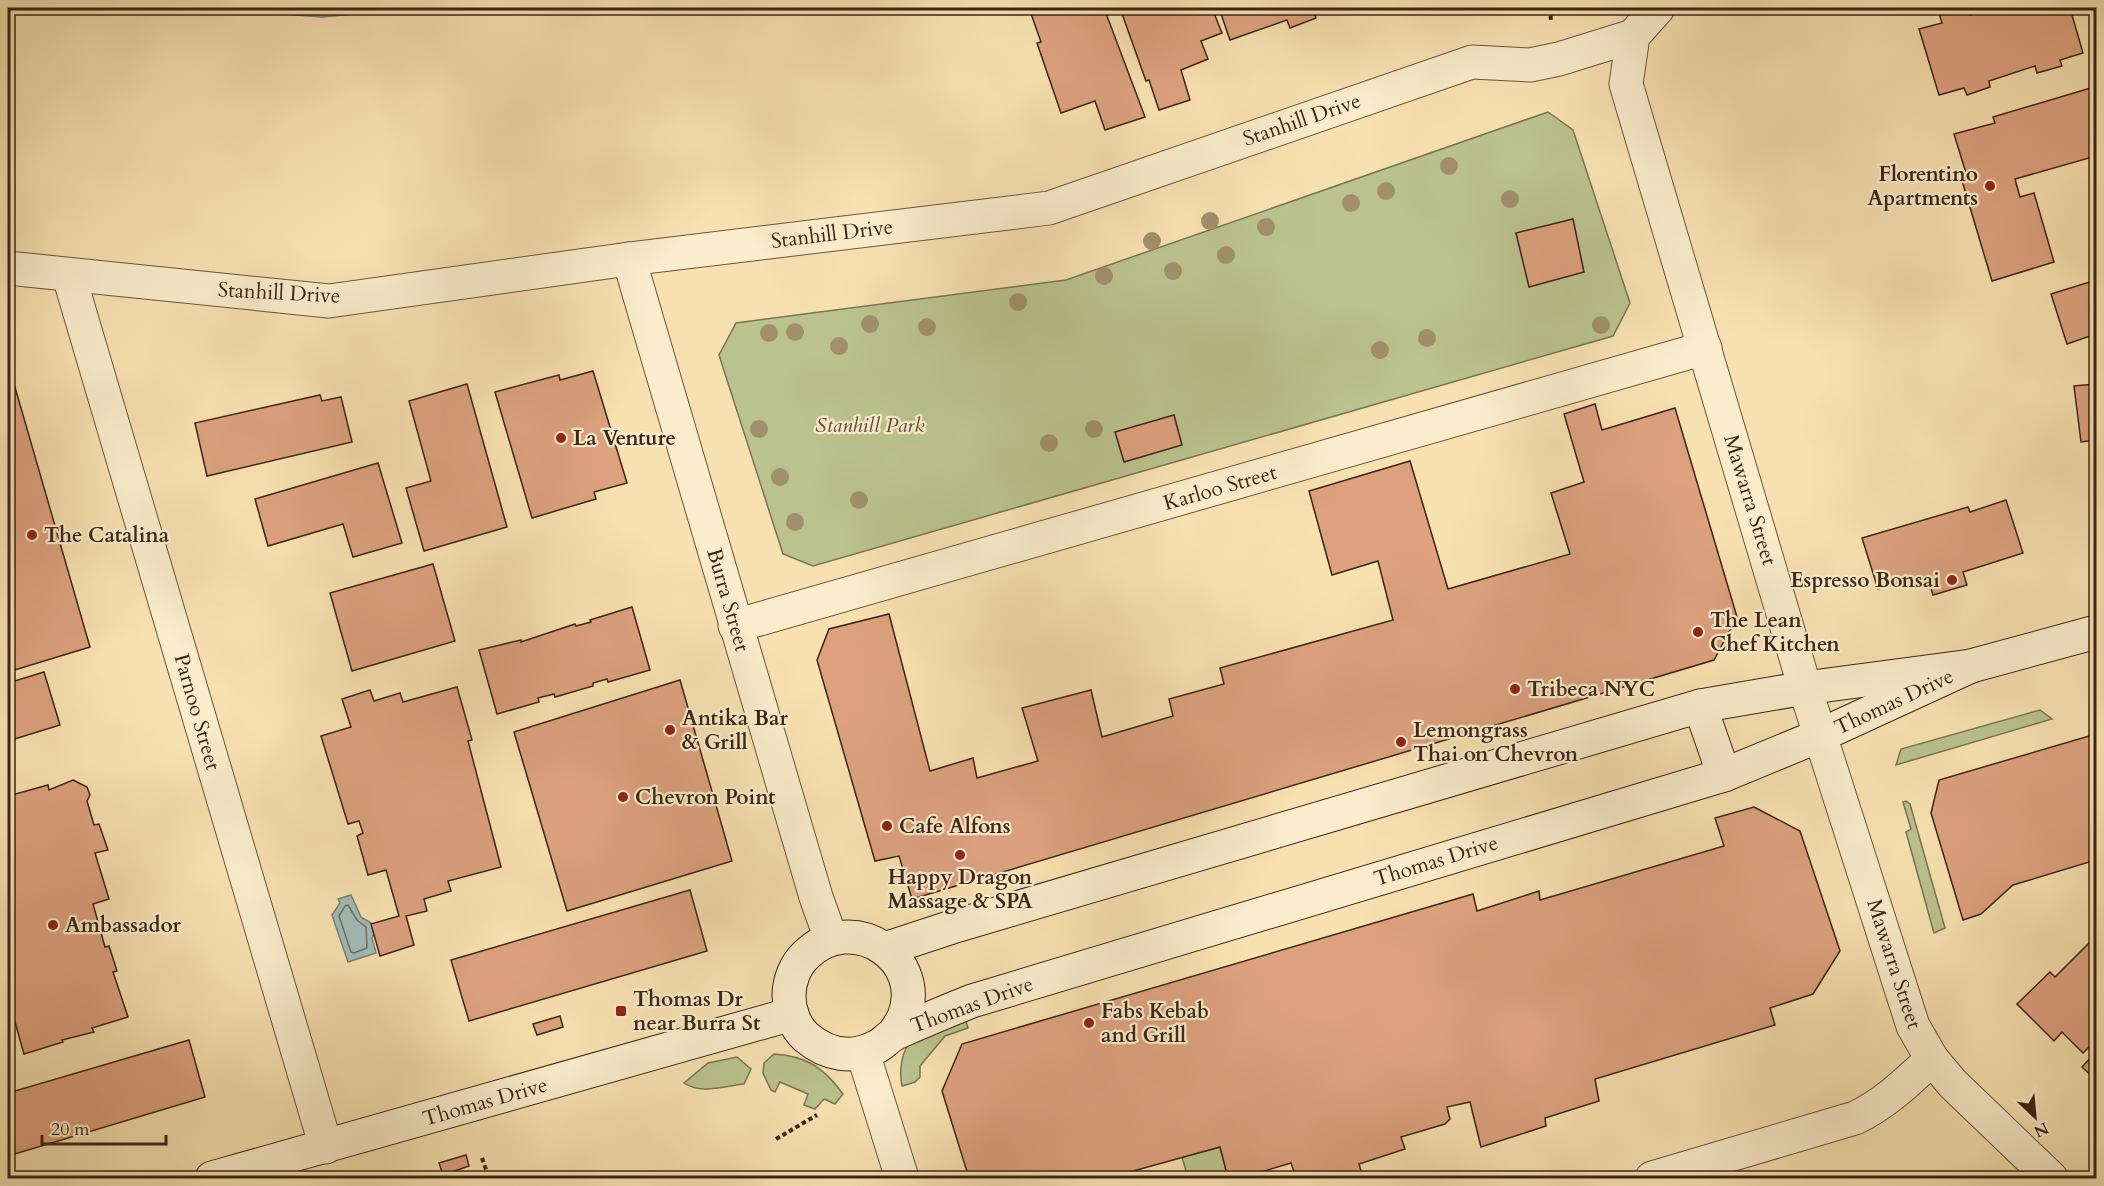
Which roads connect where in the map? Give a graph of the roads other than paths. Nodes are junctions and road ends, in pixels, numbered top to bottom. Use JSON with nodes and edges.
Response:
{"nodes":[{"id":1,"x":1658,"y":8,"type":"edge"},
{"id":2,"x":1633,"y":36,"type":"junction"},
{"id":3,"x":629,"y":259,"type":"junction"},
{"id":4,"x":8,"y":268,"type":"edge"},
{"id":5,"x":69,"y":276,"type":"junction"},
{"id":6,"x":1705,"y":348,"type":"junction"},
{"id":7,"x":735,"y":626,"type":"junction"},
{"id":8,"x":2097,"y":632,"type":"edge"},
{"id":9,"x":1971,"y":666,"type":"junction"},
{"id":10,"x":1805,"y":688,"type":"junction"},
{"id":11,"x":1700,"y":706,"type":"junction"},
{"id":12,"x":1821,"y":735,"type":"junction"},
{"id":13,"x":1724,"y":775,"type":"junction"},
{"id":14,"x":831,"y":939,"type":"junction"},
{"id":15,"x":885,"y":950,"type":"junction"},
{"id":16,"x":792,"y":1014,"type":"junction"},
{"id":17,"x":893,"y":1035,"type":"junction"},
{"id":18,"x":863,"y":1053,"type":"junction"},
{"id":19,"x":1932,"y":1059,"type":"junction"},
{"id":20,"x":326,"y":1147,"type":"junction"},
{"id":21,"x":212,"y":1179,"type":"edge"},
{"id":22,"x":902,"y":1179,"type":"edge"},
{"id":23,"x":1652,"y":1179,"type":"edge"},
{"id":24,"x":2051,"y":1179,"type":"edge"}],
"edges":[{"from":1,"to":2,"type":"street"},
{"from":2,"to":3,"type":"street","name":"Stanhill Drive"},
{"from":2,"to":6,"type":"street","name":"Mawarra Street"},
{"from":3,"to":5,"type":"street","name":"Stanhill Drive"},
{"from":3,"to":7,"type":"street","name":"Burra Street"},
{"from":4,"to":5,"type":"street","name":"Stanhill Drive"},
{"from":5,"to":20,"type":"street","name":"Parnoo Street"},
{"from":6,"to":7,"type":"street","name":"Karloo Street"},
{"from":6,"to":10,"type":"street","name":"Mawarra Street"},
{"from":7,"to":14,"type":"street","name":"Burra Street"},
{"from":8,"to":9,"type":"street","name":"Thomas Drive"},
{"from":9,"to":10,"type":"street","name":"Thomas Drive"},
{"from":9,"to":12,"type":"street","name":"Thomas Drive"},
{"from":10,"to":11,"type":"street","name":"Thomas Drive"},
{"from":10,"to":12,"type":"street","name":"Mawarra Street"},
{"from":11,"to":13,"type":"street"},
{"from":11,"to":15,"type":"street","name":"Thomas Drive"},
{"from":12,"to":13,"type":"street","name":"Thomas Drive"},
{"from":12,"to":19,"type":"street","name":"Mawarra Street"},
{"from":13,"to":17,"type":"street","name":"Thomas Drive"},
{"from":14,"to":15,"type":"street","name":"Thomas Drive"},
{"from":14,"to":16,"type":"street","name":"Thomas Drive"},
{"from":15,"to":17,"type":"street","name":"Thomas Drive"},
{"from":16,"to":18,"type":"street"},
{"from":16,"to":20,"type":"street","name":"Thomas Drive"},
{"from":17,"to":18,"type":"street","name":"Thomas Drive"},
{"from":18,"to":22,"type":"street"},
{"from":19,"to":23,"type":"street"},
{"from":19,"to":24,"type":"street","name":"Mawarra Street"},
{"from":20,"to":21,"type":"street","name":"Thomas Drive"}]}
